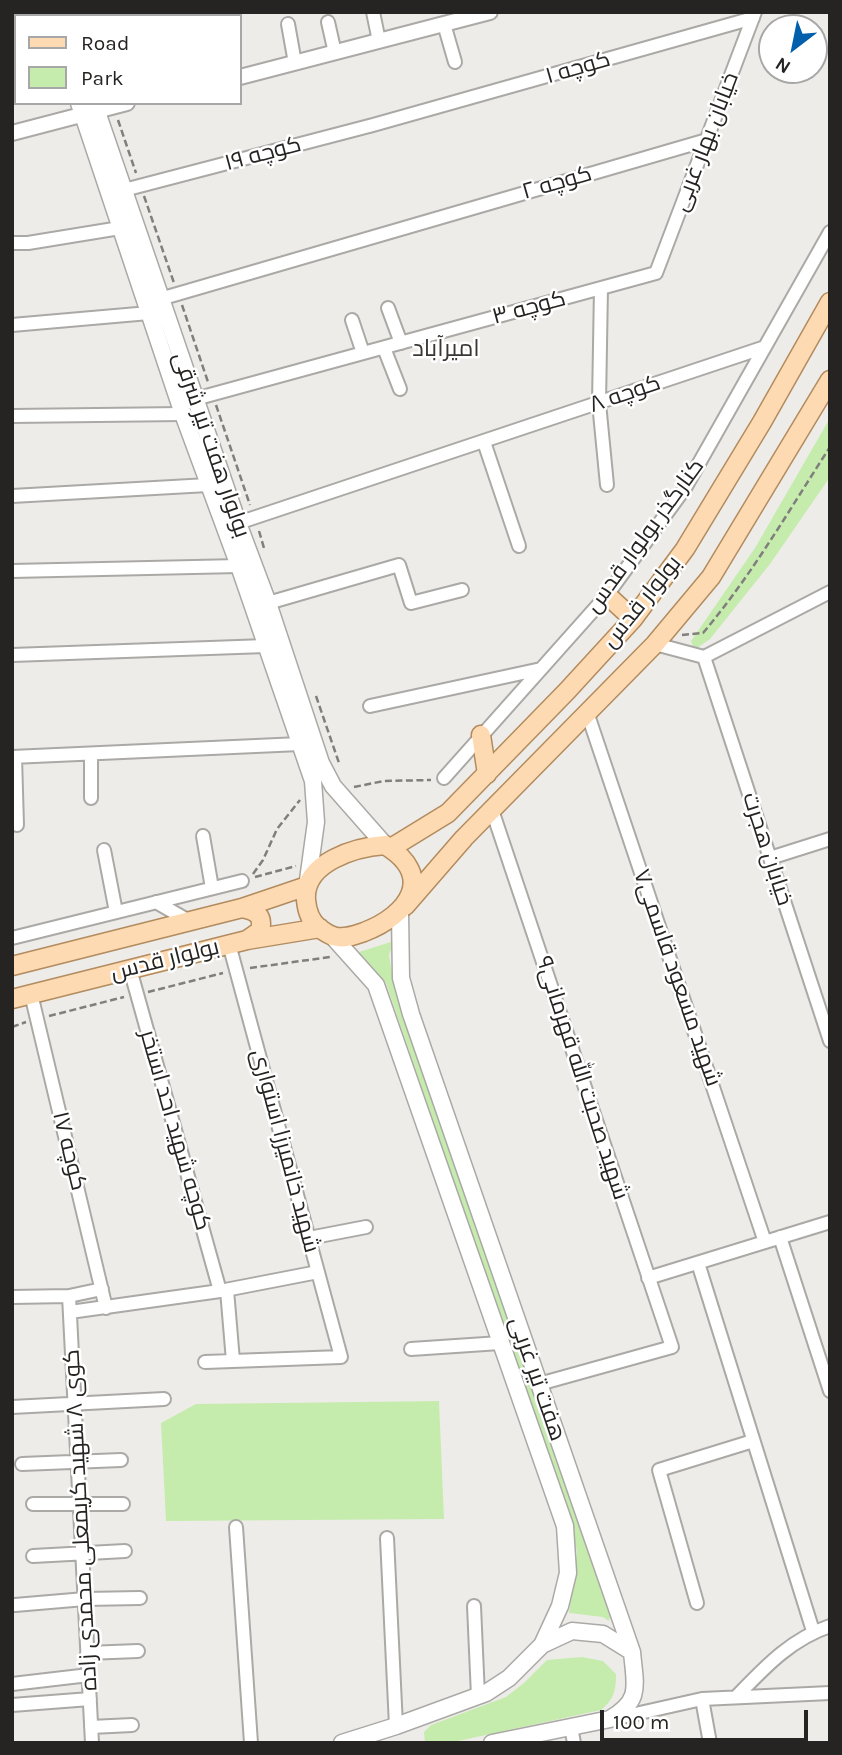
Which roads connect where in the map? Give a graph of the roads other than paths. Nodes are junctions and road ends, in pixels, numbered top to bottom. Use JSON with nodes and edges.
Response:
{"nodes":[{"id":1,"x":373,"y":12,"type":"edge"},
{"id":2,"x":490,"y":12,"type":"edge"},
{"id":3,"x":754,"y":15,"type":"edge"},
{"id":4,"x":328,"y":22,"type":"dead end"},
{"id":5,"x":288,"y":24,"type":"dead end"},
{"id":6,"x":444,"y":24,"type":"junction"},
{"id":7,"x":379,"y":41,"type":"junction"},
{"id":8,"x":335,"y":52,"type":"junction"},
{"id":9,"x":455,"y":62,"type":"dead end"},
{"id":10,"x":295,"y":63,"type":"junction"},
{"id":11,"x":242,"y":76,"type":"edge"},
{"id":12,"x":108,"y":105,"type":"edge"},
{"id":13,"x":88,"y":107,"type":"edge"},
{"id":14,"x":402,"y":117,"type":"joint"},
{"id":15,"x":12,"y":133,"type":"edge"},
{"id":16,"x":707,"y":140,"type":"junction"},
{"id":17,"x":124,"y":190,"type":"junction"},
{"id":18,"x":120,"y":228,"type":"junction"},
{"id":19,"x":830,"y":232,"type":"edge"},
{"id":20,"x":12,"y":243,"type":"edge"},
{"id":21,"x":656,"y":273,"type":"joint"},
{"id":22,"x":601,"y":288,"type":"junction"},
{"id":23,"x":160,"y":299,"type":"junction"},
{"id":24,"x":830,"y":302,"type":"edge"},
{"id":25,"x":388,"y":308,"type":"dead end"},
{"id":26,"x":149,"y":313,"type":"junction"},
{"id":27,"x":352,"y":320,"type":"dead end"},
{"id":28,"x":12,"y":325,"type":"edge"},
{"id":29,"x":401,"y":343,"type":"junction"},
{"id":30,"x":765,"y":346,"type":"junction"},
{"id":31,"x":384,"y":348,"type":"junction"},
{"id":32,"x":363,"y":353,"type":"junction"},
{"id":33,"x":830,"y":380,"type":"edge"},
{"id":34,"x":400,"y":389,"type":"dead end"},
{"id":35,"x":195,"y":399,"type":"junction"},
{"id":36,"x":599,"y":403,"type":"junction"},
{"id":37,"x":183,"y":414,"type":"junction"},
{"id":38,"x":12,"y":416,"type":"edge"},
{"id":39,"x":485,"y":442,"type":"junction"},
{"id":40,"x":202,"y":444,"type":"junction"},
{"id":41,"x":208,"y":485,"type":"junction"},
{"id":42,"x":607,"y":485,"type":"dead end"},
{"id":43,"x":12,"y":496,"type":"edge"},
{"id":44,"x":238,"y":523,"type":"junction"},
{"id":45,"x":519,"y":546,"type":"dead end"},
{"id":46,"x":239,"y":566,"type":"junction"},
{"id":47,"x":12,"y":571,"type":"edge"},
{"id":48,"x":462,"y":590,"type":"dead end"},
{"id":49,"x":830,"y":592,"type":"edge"},
{"id":50,"x":607,"y":595,"type":"junction"},
{"id":51,"x":268,"y":603,"type":"junction"},
{"id":52,"x":633,"y":619,"type":"junction"},
{"id":53,"x":658,"y":640,"type":"junction"},
{"id":54,"x":266,"y":646,"type":"junction"},
{"id":55,"x":12,"y":655,"type":"edge"},
{"id":56,"x":704,"y":657,"type":"junction"},
{"id":57,"x":541,"y":669,"type":"junction"},
{"id":58,"x":370,"y":706,"type":"dead end"},
{"id":59,"x":588,"y":715,"type":"junction"},
{"id":60,"x":481,"y":735,"type":"junction"},
{"id":61,"x":300,"y":744,"type":"junction"},
{"id":62,"x":91,"y":754,"type":"junction"},
{"id":63,"x":13,"y":757,"type":"edge"},
{"id":64,"x":487,"y":774,"type":"junction"},
{"id":65,"x":444,"y":778,"type":"road end"},
{"id":66,"x":91,"y":798,"type":"dead end"},
{"id":67,"x":492,"y":810,"type":"junction"},
{"id":68,"x":448,"y":813,"type":"junction"},
{"id":69,"x":17,"y":825,"type":"dead end"},
{"id":70,"x":203,"y":836,"type":"dead end"},
{"id":71,"x":464,"y":838,"type":"junction"},
{"id":72,"x":830,"y":839,"type":"edge"},
{"id":73,"x":388,"y":846,"type":"junction"},
{"id":74,"x":104,"y":850,"type":"dead end"},
{"id":75,"x":770,"y":858,"type":"junction"},
{"id":76,"x":309,"y":876,"type":"junction"},
{"id":77,"x":242,"y":881,"type":"road end"},
{"id":78,"x":212,"y":888,"type":"junction"},
{"id":79,"x":156,"y":902,"type":"junction"},
{"id":80,"x":242,"y":908,"type":"junction"},
{"id":81,"x":402,"y":909,"type":"junction"},
{"id":82,"x":116,"y":912,"type":"junction"},
{"id":83,"x":188,"y":921,"type":"junction"},
{"id":84,"x":327,"y":933,"type":"junction"},
{"id":85,"x":13,"y":934,"type":"edge"},
{"id":86,"x":247,"y":940,"type":"junction"},
{"id":87,"x":229,"y":944,"type":"junction"},
{"id":88,"x":12,"y":966,"type":"edge"},
{"id":89,"x":130,"y":969,"type":"junction"},
{"id":90,"x":31,"y":994,"type":"junction"},
{"id":91,"x":12,"y":999,"type":"edge"},
{"id":92,"x":830,"y":1041,"type":"edge"},
{"id":93,"x":830,"y":1222,"type":"edge"},
{"id":94,"x":366,"y":1227,"type":"dead end"},
{"id":95,"x":780,"y":1237,"type":"junction"},
{"id":96,"x":309,"y":1238,"type":"junction"},
{"id":97,"x":765,"y":1242,"type":"junction"},
{"id":98,"x":698,"y":1262,"type":"junction"},
{"id":99,"x":318,"y":1272,"type":"junction"},
{"id":100,"x":648,"y":1278,"type":"junction"},
{"id":101,"x":102,"y":1289,"type":"junction"},
{"id":102,"x":224,"y":1290,"type":"junction"},
{"id":103,"x":69,"y":1296,"type":"junction"},
{"id":104,"x":12,"y":1297,"type":"edge"},
{"id":105,"x":106,"y":1308,"type":"junction"},
{"id":106,"x":70,"y":1312,"type":"junction"},
{"id":107,"x":500,"y":1343,"type":"junction"},
{"id":108,"x":411,"y":1349,"type":"dead end"},
{"id":109,"x":233,"y":1361,"type":"junction"},
{"id":110,"x":205,"y":1362,"type":"dead end"},
{"id":111,"x":539,"y":1384,"type":"junction"},
{"id":112,"x":830,"y":1391,"type":"edge"},
{"id":113,"x":164,"y":1399,"type":"dead end"},
{"id":114,"x":75,"y":1403,"type":"junction"},
{"id":115,"x":12,"y":1407,"type":"edge"},
{"id":116,"x":753,"y":1441,"type":"junction"},
{"id":117,"x":77,"y":1460,"type":"junction"},
{"id":118,"x":121,"y":1460,"type":"dead end"},
{"id":119,"x":22,"y":1464,"type":"dead end"},
{"id":120,"x":33,"y":1504,"type":"dead end"},
{"id":121,"x":123,"y":1504,"type":"dead end"},
{"id":122,"x":80,"y":1505,"type":"junction"},
{"id":123,"x":236,"y":1527,"type":"dead end"},
{"id":124,"x":387,"y":1538,"type":"dead end"},
{"id":125,"x":125,"y":1551,"type":"dead end"},
{"id":126,"x":82,"y":1553,"type":"junction"},
{"id":127,"x":33,"y":1556,"type":"dead end"},
{"id":128,"x":140,"y":1598,"type":"dead end"},
{"id":129,"x":85,"y":1599,"type":"junction"},
{"id":130,"x":697,"y":1603,"type":"dead end"},
{"id":131,"x":15,"y":1605,"type":"dead end"},
{"id":132,"x":474,"y":1606,"type":"dead end"},
{"id":133,"x":830,"y":1626,"type":"edge"},
{"id":134,"x":813,"y":1632,"type":"junction"},
{"id":135,"x":542,"y":1645,"type":"junction"},
{"id":136,"x":138,"y":1651,"type":"dead end"},
{"id":137,"x":632,"y":1652,"type":"junction"},
{"id":138,"x":88,"y":1653,"type":"junction"},
{"id":139,"x":89,"y":1675,"type":"junction"},
{"id":140,"x":12,"y":1684,"type":"edge"},
{"id":141,"x":830,"y":1693,"type":"edge"},
{"id":142,"x":478,"y":1696,"type":"junction"},
{"id":143,"x":737,"y":1696,"type":"junction"},
{"id":144,"x":90,"y":1699,"type":"junction"},
{"id":145,"x":702,"y":1699,"type":"junction"},
{"id":146,"x":12,"y":1705,"type":"edge"},
{"id":147,"x":610,"y":1719,"type":"junction"},
{"id":148,"x":132,"y":1725,"type":"dead end"},
{"id":149,"x":91,"y":1727,"type":"junction"},
{"id":150,"x":397,"y":1735,"type":"edge"},
{"id":151,"x":572,"y":1735,"type":"edge"},
{"id":152,"x":511,"y":1741,"type":"edge"},
{"id":153,"x":92,"y":1743,"type":"edge"},
{"id":154,"x":251,"y":1743,"type":"edge"},
{"id":155,"x":342,"y":1743,"type":"edge"},
{"id":156,"x":492,"y":1743,"type":"edge"},
{"id":157,"x":710,"y":1743,"type":"edge"}],
"edges":[{"from":1,"to":7,"type":"street"},
{"from":2,"to":6,"type":"street"},
{"from":3,"to":14,"type":"street","name":"کوچه ۱"},
{"from":3,"to":16,"type":"street","name":"خیابان بهار غربی"},
{"from":4,"to":8,"type":"street"},
{"from":5,"to":10,"type":"street"},
{"from":6,"to":7,"type":"street"},
{"from":6,"to":9,"type":"street"},
{"from":7,"to":8,"type":"street"},
{"from":8,"to":10,"type":"street"},
{"from":10,"to":11,"type":"street"},
{"from":12,"to":13,"type":"street"},
{"from":13,"to":15,"type":"street"},
{"from":13,"to":17,"type":"main road","name":"بولوار هفت تیر شرقی"},
{"from":13,"to":18,"type":"main road","name":"بولوار هفت تیر شرقی"},
{"from":14,"to":17,"type":"street","name":"کوچه ۱۹"},
{"from":16,"to":21,"type":"street","name":"خیابان بهار غربی"},
{"from":16,"to":23,"type":"street","name":"کوچه ۲"},
{"from":17,"to":23,"type":"main road","name":"بولوار هفت تیر شرقی"},
{"from":18,"to":20,"type":"street"},
{"from":18,"to":26,"type":"main road","name":"بولوار هفت تیر شرقی"},
{"from":19,"to":30,"type":"street","name":"کنارگذر بولوار قدس"},
{"from":21,"to":22,"type":"street","name":"کوچه ۳"},
{"from":22,"to":29,"type":"street","name":"کوچه ۳"},
{"from":22,"to":36,"type":"street"},
{"from":23,"to":35,"type":"main road","name":"بولوار هفت تیر شرقی"},
{"from":24,"to":52,"type":"main road","name":"بولوار قدس"},
{"from":25,"to":29,"type":"street"},
{"from":26,"to":28,"type":"street"},
{"from":26,"to":37,"type":"main road","name":"بولوار هفت تیر شرقی"},
{"from":27,"to":32,"type":"street"},
{"from":29,"to":31,"type":"street","name":"کوچه ۳"},
{"from":30,"to":36,"type":"street","name":"کوچه ۸"},
{"from":30,"to":50,"type":"street","name":"کنارگذر بولوار قدس"},
{"from":31,"to":32,"type":"street","name":"کوچه ۳"},
{"from":31,"to":34,"type":"street"},
{"from":32,"to":35,"type":"street","name":"کوچه ۳"},
{"from":33,"to":53,"type":"main road","name":"بولوار قدس"},
{"from":35,"to":40,"type":"main road","name":"بولوار هفت تیر شرقی"},
{"from":36,"to":39,"type":"street","name":"کوچه ۸"},
{"from":36,"to":42,"type":"street"},
{"from":37,"to":38,"type":"street"},
{"from":37,"to":40,"type":"main road","name":"بولوار هفت تیر شرقی"},
{"from":39,"to":44,"type":"street","name":"کوچه ۸"},
{"from":39,"to":45,"type":"street"},
{"from":40,"to":41,"type":"main road","name":"بولوار هفت تیر شرقی"},
{"from":40,"to":44,"type":"main road","name":"بولوار هفت تیر شرقی"},
{"from":41,"to":43,"type":"street"},
{"from":41,"to":46,"type":"main road","name":"بولوار هفت تیر شرقی"},
{"from":44,"to":51,"type":"main road","name":"بولوار هفت تیر شرقی"},
{"from":46,"to":47,"type":"street"},
{"from":46,"to":54,"type":"main road","name":"بولوار هفت تیر شرقی"},
{"from":48,"to":51,"type":"street"},
{"from":49,"to":56,"type":"street"},
{"from":50,"to":52,"type":"main road"},
{"from":50,"to":57,"type":"street","name":"کنارگذر بولوار قدس"},
{"from":51,"to":73,"type":"main road","name":"بولوار هفت تیر شرقی"},
{"from":52,"to":64,"type":"main road","name":"بولوار قدس"},
{"from":53,"to":56,"type":"street"},
{"from":53,"to":59,"type":"main road","name":"بولوار قدس"},
{"from":54,"to":55,"type":"street"},
{"from":54,"to":61,"type":"main road","name":"بولوار هفت تیر شرقی"},
{"from":56,"to":75,"type":"street","name":"خیابان هجرت"},
{"from":57,"to":58,"type":"street"},
{"from":57,"to":60,"type":"street","name":"کنارگذر بولوار قدس"},
{"from":59,"to":67,"type":"main road","name":"بولوار قدس"},
{"from":59,"to":97,"type":"street","name":"شهید مسعود قاسمی۷"},
{"from":60,"to":64,"type":"main road"},
{"from":60,"to":65,"type":"street","name":"کنارگذر بولوار قدس"},
{"from":61,"to":62,"type":"street"},
{"from":61,"to":76,"type":"main road","name":"بولوار هفت تیر شرقی"},
{"from":62,"to":63,"type":"street"},
{"from":62,"to":66,"type":"street"},
{"from":63,"to":69,"type":"street"},
{"from":64,"to":68,"type":"main road","name":"بولوار قدس"},
{"from":67,"to":71,"type":"main road","name":"بولوار قدس"},
{"from":67,"to":100,"type":"street","name":"شهید صحبت الله قهرمانی۹"},
{"from":68,"to":71,"type":"main road"},
{"from":68,"to":73,"type":"main road","name":"بولوار قدس"},
{"from":70,"to":78,"type":"street"},
{"from":71,"to":81,"type":"main road","name":"بولوار قدس"},
{"from":72,"to":75,"type":"street"},
{"from":73,"to":76,"type":"main road"},
{"from":73,"to":81,"type":"main road"},
{"from":74,"to":82,"type":"street"},
{"from":75,"to":92,"type":"street","name":"خیابان هجرت"},
{"from":76,"to":80,"type":"main road","name":"بولوار قدس"},
{"from":76,"to":84,"type":"main road"},
{"from":77,"to":78,"type":"street"},
{"from":78,"to":79,"type":"street"},
{"from":79,"to":82,"type":"street"},
{"from":79,"to":83,"type":"street"},
{"from":80,"to":83,"type":"main road","name":"بولوار قدس"},
{"from":80,"to":86,"type":"main road"},
{"from":81,"to":84,"type":"main road"},
{"from":81,"to":111,"type":"main road","name":"هفت تیر غربی"},
{"from":82,"to":85,"type":"street"},
{"from":83,"to":88,"type":"main road","name":"بولوار قدس"},
{"from":84,"to":86,"type":"main road","name":"بولوار قدس"},
{"from":84,"to":107,"type":"main road","name":"هفت تیر غربی"},
{"from":86,"to":87,"type":"main road","name":"بولوار قدس"},
{"from":87,"to":89,"type":"main road","name":"بولوار قدس"},
{"from":87,"to":96,"type":"street","name":"شهید خانمیرزا استواری"},
{"from":89,"to":90,"type":"main road","name":"بولوار قدس"},
{"from":89,"to":102,"type":"street","name":"کوچه شهید احد استخر"},
{"from":90,"to":91,"type":"main road","name":"بولوار قدس"},
{"from":90,"to":101,"type":"street","name":"کوچه ۱۷"},
{"from":93,"to":95,"type":"street"},
{"from":94,"to":96,"type":"street"},
{"from":95,"to":97,"type":"street"},
{"from":95,"to":112,"type":"street"},
{"from":96,"to":99,"type":"street","name":"شهید خانمیرزا استواری"},
{"from":97,"to":98,"type":"street"},
{"from":98,"to":100,"type":"street"},
{"from":98,"to":116,"type":"street"},
{"from":99,"to":102,"type":"street"},
{"from":99,"to":109,"type":"street","name":"شهید خانمیرزا استواری"},
{"from":100,"to":111,"type":"street","name":"شهید صحبت الله قهرمانی۹"},
{"from":101,"to":103,"type":"street"},
{"from":101,"to":105,"type":"street","name":"کوچه ۱۷"},
{"from":102,"to":105,"type":"street"},
{"from":102,"to":109,"type":"street","name":"کوچه شهید احد استخر"},
{"from":103,"to":104,"type":"street"},
{"from":103,"to":106,"type":"street","name":"کوی ۸ شهید کریمعلی محمدی زاده"},
{"from":105,"to":106,"type":"street"},
{"from":106,"to":114,"type":"street","name":"کوی ۸ شهید کریمعلی محمدی زاده"},
{"from":107,"to":108,"type":"street"},
{"from":107,"to":135,"type":"main road","name":"هفت تیر غربی"},
{"from":109,"to":110,"type":"street"},
{"from":111,"to":137,"type":"main road","name":"هفت تیر غربی"},
{"from":113,"to":114,"type":"street"},
{"from":114,"to":115,"type":"street"},
{"from":114,"to":117,"type":"street","name":"کوی ۸ شهید کریمعلی محمدی زاده"},
{"from":116,"to":130,"type":"street"},
{"from":116,"to":134,"type":"street"},
{"from":117,"to":118,"type":"street"},
{"from":117,"to":119,"type":"street"},
{"from":117,"to":122,"type":"street","name":"کوی ۸ شهید کریمعلی محمدی زاده"},
{"from":120,"to":122,"type":"street"},
{"from":121,"to":122,"type":"street"},
{"from":122,"to":126,"type":"street","name":"کوی ۸ شهید کریمعلی محمدی زاده"},
{"from":123,"to":154,"type":"street"},
{"from":124,"to":150,"type":"street"},
{"from":125,"to":126,"type":"street"},
{"from":126,"to":127,"type":"street"},
{"from":126,"to":129,"type":"street","name":"کوی ۸ شهید کریمعلی محمدی زاده"},
{"from":128,"to":129,"type":"street"},
{"from":129,"to":131,"type":"street"},
{"from":129,"to":138,"type":"street","name":"کوی ۸ شهید کریمعلی محمدی زاده"},
{"from":132,"to":142,"type":"street"},
{"from":133,"to":134,"type":"street"},
{"from":134,"to":143,"type":"street"},
{"from":135,"to":137,"type":"main road"},
{"from":135,"to":142,"type":"main road"},
{"from":136,"to":138,"type":"street"},
{"from":137,"to":147,"type":"main road","name":"هفت تیر غربی"},
{"from":138,"to":139,"type":"street","name":"کوی ۸ شهید کریمعلی محمدی زاده"},
{"from":139,"to":140,"type":"street"},
{"from":139,"to":144,"type":"street","name":"کوی ۸ شهید کریمعلی محمدی زاده"},
{"from":141,"to":143,"type":"street"},
{"from":142,"to":150,"type":"main road"},
{"from":143,"to":145,"type":"street"},
{"from":144,"to":146,"type":"street"},
{"from":144,"to":149,"type":"street","name":"کوی ۸ شهید کریمعلی محمدی زاده"},
{"from":145,"to":147,"type":"street"},
{"from":145,"to":157,"type":"street"},
{"from":147,"to":151,"type":"main road"},
{"from":148,"to":149,"type":"street"},
{"from":149,"to":153,"type":"street","name":"کوی ۸ شهید کریمعلی محمدی زاده"},
{"from":150,"to":155,"type":"main road"},
{"from":151,"to":152,"type":"main road"},
{"from":152,"to":156,"type":"main road"}]}
